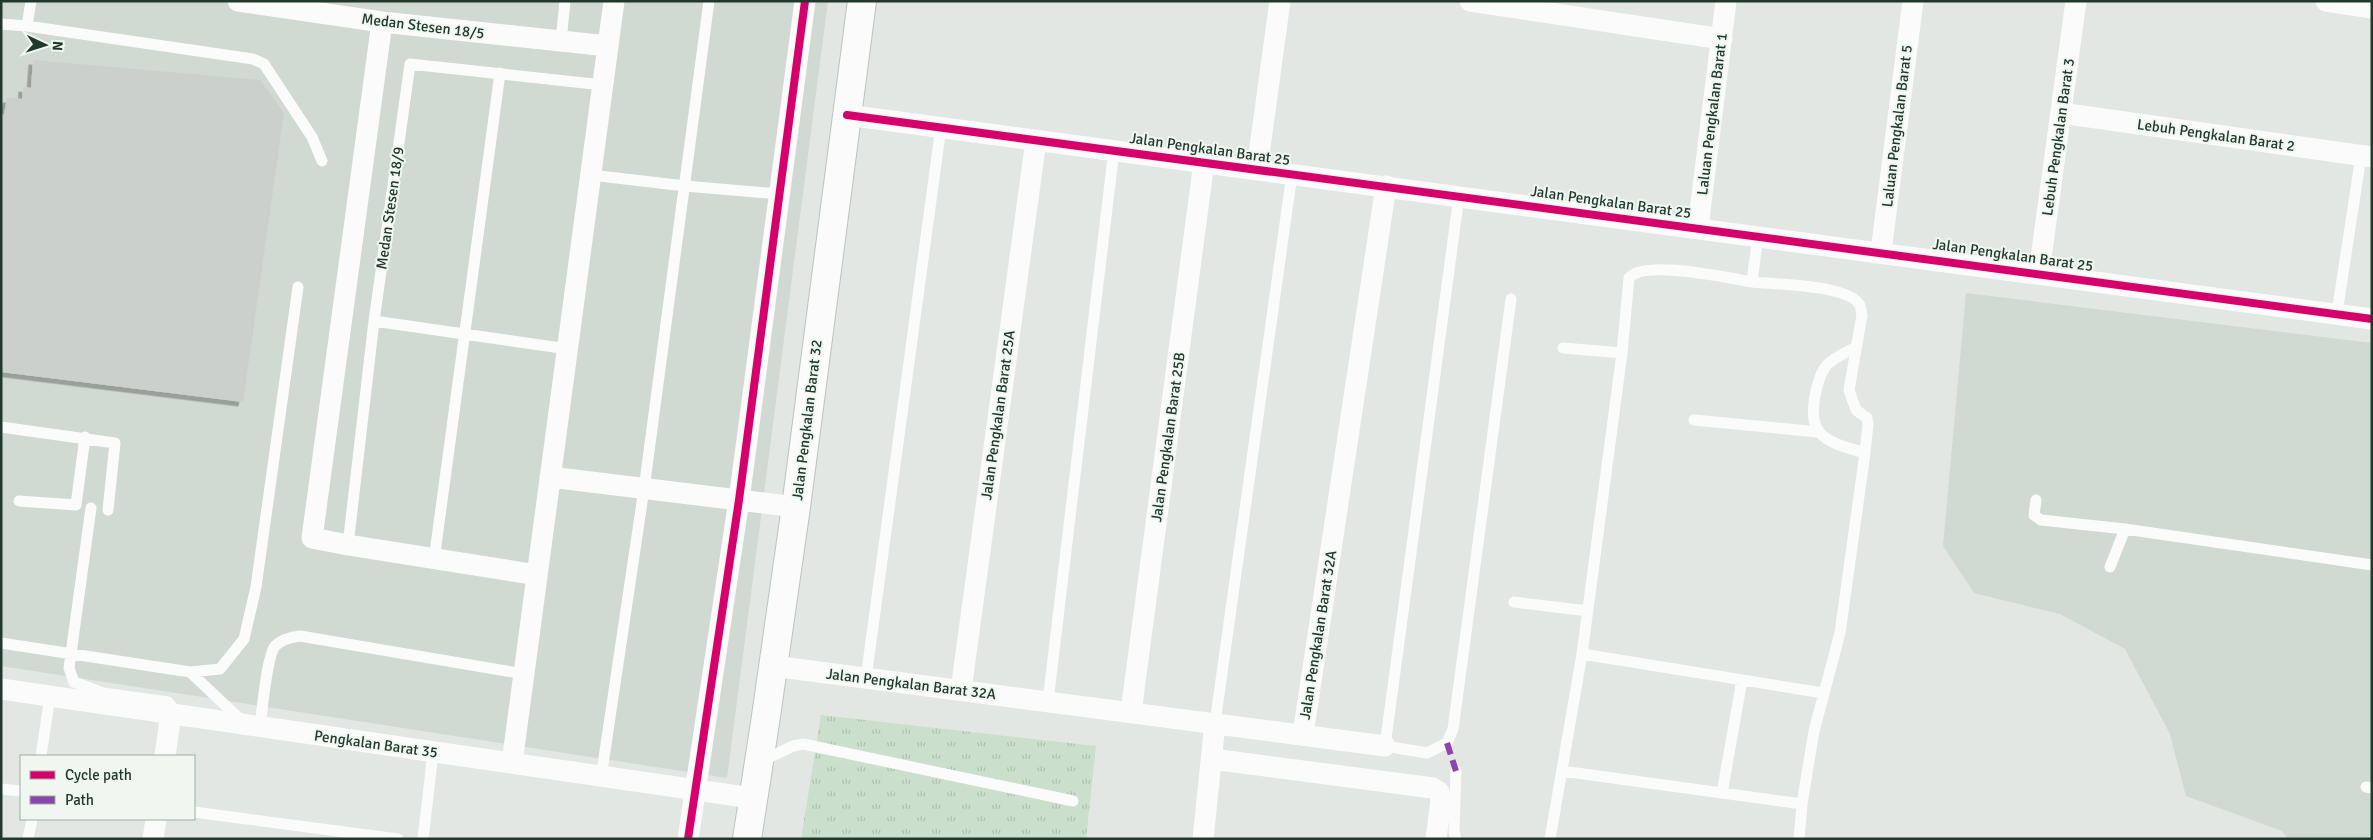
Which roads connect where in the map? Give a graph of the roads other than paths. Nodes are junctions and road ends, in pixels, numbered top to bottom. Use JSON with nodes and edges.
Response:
{"nodes":[{"id":1,"x":31,"y":1,"type":"edge"},
{"id":2,"x":238,"y":1,"type":"edge"},
{"id":3,"x":614,"y":1,"type":"edge"},
{"id":4,"x":709,"y":1,"type":"edge"},
{"id":5,"x":805,"y":1,"type":"edge"},
{"id":6,"x":862,"y":1,"type":"edge"},
{"id":7,"x":1280,"y":1,"type":"edge"},
{"id":8,"x":1470,"y":1,"type":"edge"},
{"id":9,"x":1726,"y":1,"type":"edge"},
{"id":10,"x":1913,"y":1,"type":"edge"},
{"id":11,"x":2076,"y":1,"type":"edge"},
{"id":12,"x":2326,"y":1,"type":"edge"},
{"id":13,"x":563,"y":2,"type":"edge"},
{"id":14,"x":265,"y":3,"type":"edge"},
{"id":15,"x":2372,"y":8,"type":"edge"},
{"id":16,"x":1576,"y":9,"type":"edge"},
{"id":17,"x":382,"y":22,"type":"junction"},
{"id":18,"x":1,"y":24,"type":"edge"},
{"id":19,"x":27,"y":26,"type":"junction"},
{"id":20,"x":1722,"y":39,"type":"junction"},
{"id":21,"x":561,"y":41,"type":"junction"},
{"id":22,"x":608,"y":46,"type":"junction"},
{"id":23,"x":500,"y":73,"type":"junction"},
{"id":24,"x":603,"y":85,"type":"junction"},
{"id":25,"x":2061,"y":113,"type":"junction"},
{"id":26,"x":847,"y":115,"type":"junction"},
{"id":27,"x":941,"y":127,"type":"junction"},
{"id":28,"x":1036,"y":140,"type":"junction"},
{"id":29,"x":1114,"y":150,"type":"junction"},
{"id":30,"x":2366,"y":157,"type":"edge"},
{"id":31,"x":322,"y":161,"type":"dead end"},
{"id":32,"x":1204,"y":162,"type":"junction"},
{"id":33,"x":1257,"y":169,"type":"junction"},
{"id":34,"x":1292,"y":174,"type":"junction"},
{"id":35,"x":591,"y":175,"type":"junction"},
{"id":36,"x":685,"y":186,"type":"junction"},
{"id":37,"x":1386,"y":186,"type":"junction"},
{"id":38,"x":779,"y":194,"type":"junction"},
{"id":39,"x":1459,"y":196,"type":"junction"},
{"id":40,"x":1698,"y":227,"type":"junction"},
{"id":41,"x":1758,"y":235,"type":"junction"},
{"id":42,"x":1881,"y":252,"type":"junction"},
{"id":43,"x":2039,"y":272,"type":"junction"},
{"id":44,"x":1752,"y":282,"type":"junction"},
{"id":45,"x":298,"y":287,"type":"dead end"},
{"id":46,"x":1511,"y":299,"type":"dead end"},
{"id":47,"x":2337,"y":313,"type":"junction"},
{"id":48,"x":2372,"y":318,"type":"edge"},
{"id":49,"x":374,"y":321,"type":"junction"},
{"id":50,"x":465,"y":335,"type":"junction"},
{"id":51,"x":1856,"y":347,"type":"junction"},
{"id":52,"x":1563,"y":348,"type":"dead end"},
{"id":53,"x":568,"y":349,"type":"junction"},
{"id":54,"x":1622,"y":353,"type":"junction"},
{"id":55,"x":1694,"y":420,"type":"dead end"},
{"id":56,"x":1,"y":427,"type":"edge"},
{"id":57,"x":1818,"y":432,"type":"junction"},
{"id":58,"x":85,"y":437,"type":"junction"},
{"id":59,"x":1865,"y":453,"type":"junction"},
{"id":60,"x":550,"y":477,"type":"junction"},
{"id":61,"x":644,"y":489,"type":"junction"},
{"id":62,"x":739,"y":500,"type":"junction"},
{"id":63,"x":2036,"y":500,"type":"dead end"},
{"id":64,"x":19,"y":501,"type":"dead end"},
{"id":65,"x":796,"y":507,"type":"junction"},
{"id":66,"x":91,"y":508,"type":"dead end"},
{"id":67,"x":108,"y":510,"type":"dead end"},
{"id":68,"x":2125,"y":529,"type":"junction"},
{"id":69,"x":348,"y":546,"type":"junction"},
{"id":70,"x":434,"y":560,"type":"junction"},
{"id":71,"x":2372,"y":565,"type":"edge"},
{"id":72,"x":2110,"y":567,"type":"dead end"},
{"id":73,"x":537,"y":575,"type":"junction"},
{"id":74,"x":1514,"y":602,"type":"dead end"},
{"id":75,"x":1588,"y":610,"type":"junction"},
{"id":76,"x":1,"y":643,"type":"edge"},
{"id":77,"x":71,"y":652,"type":"junction"},
{"id":78,"x":1582,"y":654,"type":"junction"},
{"id":79,"x":773,"y":666,"type":"junction"},
{"id":80,"x":190,"y":672,"type":"junction"},
{"id":81,"x":524,"y":674,"type":"junction"},
{"id":82,"x":866,"y":678,"type":"junction"},
{"id":83,"x":1742,"y":680,"type":"junction"},
{"id":84,"x":1,"y":689,"type":"edge"},
{"id":85,"x":961,"y":690,"type":"junction"},
{"id":86,"x":1823,"y":692,"type":"junction"},
{"id":87,"x":50,"y":696,"type":"junction"},
{"id":88,"x":1048,"y":701,"type":"junction"},
{"id":89,"x":1131,"y":712,"type":"junction"},
{"id":90,"x":171,"y":713,"type":"junction"},
{"id":91,"x":1215,"y":723,"type":"junction"},
{"id":92,"x":253,"y":726,"type":"junction"},
{"id":93,"x":1303,"y":734,"type":"junction"},
{"id":94,"x":1385,"y":746,"type":"junction"},
{"id":95,"x":433,"y":753,"type":"junction"},
{"id":96,"x":41,"y":755,"type":"edge"},
{"id":97,"x":165,"y":755,"type":"edge"},
{"id":98,"x":1212,"y":759,"type":"junction"},
{"id":99,"x":512,"y":763,"type":"junction"},
{"id":100,"x":758,"y":763,"type":"junction"},
{"id":101,"x":1456,"y":771,"type":"dead end"},
{"id":102,"x":1562,"y":771,"type":"junction"},
{"id":103,"x":601,"y":778,"type":"junction"},
{"id":104,"x":1,"y":789,"type":"edge"},
{"id":105,"x":20,"y":791,"type":"edge"},
{"id":106,"x":694,"y":791,"type":"junction"},
{"id":107,"x":1722,"y":793,"type":"junction"},
{"id":108,"x":752,"y":798,"type":"junction"},
{"id":109,"x":1073,"y":801,"type":"dead end"},
{"id":110,"x":1802,"y":804,"type":"junction"},
{"id":111,"x":195,"y":812,"type":"edge"},
{"id":112,"x":32,"y":820,"type":"edge"},
{"id":113,"x":156,"y":820,"type":"edge"},
{"id":114,"x":28,"y":839,"type":"edge"},
{"id":115,"x":153,"y":839,"type":"edge"},
{"id":116,"x":398,"y":839,"type":"edge"},
{"id":117,"x":423,"y":839,"type":"edge"},
{"id":118,"x":688,"y":839,"type":"edge"},
{"id":119,"x":746,"y":839,"type":"edge"},
{"id":120,"x":1202,"y":839,"type":"edge"},
{"id":121,"x":1436,"y":839,"type":"edge"},
{"id":122,"x":1456,"y":839,"type":"edge"},
{"id":123,"x":1550,"y":839,"type":"edge"},
{"id":124,"x":1799,"y":839,"type":"edge"}],
"edges":[{"from":1,"to":19,"type":"lane"},
{"from":2,"to":14,"type":"street","name":"Medan Stesen 18/5"},
{"from":3,"to":22,"type":"street"},
{"from":4,"to":36,"type":"lane"},
{"from":5,"to":38,"type":"street"},
{"from":6,"to":26,"type":"street","name":"Jalan Pengkalan Barat 32"},
{"from":7,"to":33,"type":"street"},
{"from":8,"to":16,"type":"street"},
{"from":9,"to":20,"type":"street","name":"Laluan Pengkalan Barat 1"},
{"from":10,"to":42,"type":"street","name":"Laluan Pengkalan Barat 5"},
{"from":11,"to":25,"type":"street","name":"Lebuh Pengkalan Barat 3"},
{"from":12,"to":15,"type":"street"},
{"from":13,"to":21,"type":"lane"},
{"from":14,"to":17,"type":"street","name":"Medan Stesen 18/5"},
{"from":16,"to":20,"type":"street"},
{"from":17,"to":21,"type":"street","name":"Medan Stesen 18/5"},
{"from":17,"to":69,"type":"street"},
{"from":18,"to":19,"type":"lane"},
{"from":19,"to":31,"type":"lane"},
{"from":20,"to":40,"type":"street","name":"Laluan Pengkalan Barat 1"},
{"from":21,"to":22,"type":"street","name":"Medan Stesen 18/5"},
{"from":22,"to":24,"type":"street"},
{"from":23,"to":24,"type":"lane","name":"Medan Stesen 18/9"},
{"from":23,"to":49,"type":"lane","name":"Medan Stesen 18/9"},
{"from":23,"to":50,"type":"lane"},
{"from":24,"to":35,"type":"street"},
{"from":25,"to":30,"type":"street","name":"Lebuh Pengkalan Barat 2"},
{"from":25,"to":43,"type":"street","name":"Lebuh Pengkalan Barat 3"},
{"from":26,"to":27,"type":"street","name":"Jalan Pengkalan Barat 25"},
{"from":26,"to":65,"type":"street","name":"Jalan Pengkalan Barat 32"},
{"from":27,"to":28,"type":"street","name":"Jalan Pengkalan Barat 25"},
{"from":27,"to":82,"type":"lane"},
{"from":28,"to":29,"type":"street","name":"Jalan Pengkalan Barat 25"},
{"from":28,"to":85,"type":"street","name":"Jalan Pengkalan Barat 25A"},
{"from":29,"to":32,"type":"street","name":"Jalan Pengkalan Barat 25"},
{"from":29,"to":88,"type":"lane"},
{"from":30,"to":47,"type":"lane"},
{"from":32,"to":33,"type":"street","name":"Jalan Pengkalan Barat 25"},
{"from":32,"to":89,"type":"street","name":"Jalan Pengkalan Barat 25B"},
{"from":33,"to":34,"type":"street","name":"Jalan Pengkalan Barat 25"},
{"from":34,"to":37,"type":"street","name":"Jalan Pengkalan Barat 25"},
{"from":34,"to":91,"type":"lane"},
{"from":35,"to":36,"type":"lane"},
{"from":35,"to":53,"type":"street"},
{"from":36,"to":38,"type":"lane"},
{"from":36,"to":61,"type":"lane"},
{"from":37,"to":39,"type":"street","name":"Jalan Pengkalan Barat 25"},
{"from":37,"to":93,"type":"street","name":"Jalan Pengkalan Barat 32A"},
{"from":38,"to":62,"type":"street"},
{"from":39,"to":40,"type":"street","name":"Jalan Pengkalan Barat 25"},
{"from":39,"to":94,"type":"lane"},
{"from":40,"to":41,"type":"street","name":"Jalan Pengkalan Barat 25"},
{"from":41,"to":42,"type":"street","name":"Jalan Pengkalan Barat 25"},
{"from":41,"to":44,"type":"lane"},
{"from":42,"to":43,"type":"street","name":"Jalan Pengkalan Barat 25"},
{"from":43,"to":47,"type":"street","name":"Jalan Pengkalan Barat 25"},
{"from":44,"to":51,"type":"lane"},
{"from":44,"to":54,"type":"lane"},
{"from":45,"to":80,"type":"lane"},
{"from":46,"to":94,"type":"lane"},
{"from":47,"to":48,"type":"street","name":"Jalan Pengkalan Barat 25"},
{"from":49,"to":50,"type":"lane"},
{"from":49,"to":69,"type":"lane","name":"Medan Stesen 18/9"},
{"from":50,"to":53,"type":"lane"},
{"from":50,"to":70,"type":"lane"},
{"from":51,"to":57,"type":"lane"},
{"from":51,"to":59,"type":"lane"},
{"from":52,"to":54,"type":"lane"},
{"from":53,"to":60,"type":"street"},
{"from":54,"to":75,"type":"lane"},
{"from":55,"to":57,"type":"lane"},
{"from":56,"to":58,"type":"lane"},
{"from":57,"to":59,"type":"lane"},
{"from":58,"to":64,"type":"lane"},
{"from":58,"to":67,"type":"lane"},
{"from":59,"to":86,"type":"lane"},
{"from":60,"to":61,"type":"street"},
{"from":60,"to":73,"type":"street"},
{"from":61,"to":62,"type":"street"},
{"from":61,"to":103,"type":"lane"},
{"from":62,"to":65,"type":"street"},
{"from":62,"to":106,"type":"street"},
{"from":63,"to":68,"type":"lane"},
{"from":65,"to":79,"type":"street","name":"Jalan Pengkalan Barat 32"},
{"from":66,"to":77,"type":"lane"},
{"from":68,"to":71,"type":"lane"},
{"from":68,"to":72,"type":"lane"},
{"from":69,"to":70,"type":"street"},
{"from":70,"to":73,"type":"street"},
{"from":73,"to":81,"type":"street"},
{"from":74,"to":75,"type":"lane"},
{"from":75,"to":78,"type":"lane"},
{"from":76,"to":77,"type":"lane"},
{"from":77,"to":80,"type":"lane"},
{"from":77,"to":90,"type":"lane"},
{"from":78,"to":83,"type":"lane"},
{"from":78,"to":102,"type":"lane"},
{"from":79,"to":82,"type":"street","name":"Jalan Pengkalan Barat 32A"},
{"from":79,"to":100,"type":"street","name":"Jalan Pengkalan Barat 32"},
{"from":80,"to":92,"type":"lane"},
{"from":81,"to":92,"type":"lane"},
{"from":81,"to":99,"type":"street"},
{"from":82,"to":85,"type":"street","name":"Jalan Pengkalan Barat 32A"},
{"from":83,"to":86,"type":"lane"},
{"from":83,"to":107,"type":"lane"},
{"from":84,"to":87,"type":"street","name":"Pengkalan Barat 35"},
{"from":85,"to":88,"type":"street","name":"Jalan Pengkalan Barat 32A"},
{"from":86,"to":110,"type":"lane"},
{"from":87,"to":90,"type":"street","name":"Pengkalan Barat 35"},
{"from":87,"to":96,"type":"lane"},
{"from":88,"to":89,"type":"street","name":"Jalan Pengkalan Barat 32A"},
{"from":89,"to":91,"type":"street","name":"Jalan Pengkalan Barat 32A"},
{"from":90,"to":92,"type":"street","name":"Pengkalan Barat 35"},
{"from":90,"to":97,"type":"street"},
{"from":91,"to":93,"type":"street","name":"Jalan Pengkalan Barat 32A"},
{"from":91,"to":98,"type":"street"},
{"from":92,"to":95,"type":"street","name":"Pengkalan Barat 35"},
{"from":93,"to":94,"type":"street"},
{"from":95,"to":99,"type":"street","name":"Pengkalan Barat 35"},
{"from":95,"to":117,"type":"lane"},
{"from":98,"to":120,"type":"street"},
{"from":98,"to":121,"type":"street"},
{"from":99,"to":103,"type":"street","name":"Pengkalan Barat 35"},
{"from":100,"to":108,"type":"street","name":"Jalan Pengkalan Barat 32"},
{"from":100,"to":109,"type":"lane"},
{"from":101,"to":122,"type":"lane"},
{"from":102,"to":107,"type":"lane"},
{"from":102,"to":123,"type":"lane"},
{"from":103,"to":106,"type":"street","name":"Pengkalan Barat 35"},
{"from":104,"to":105,"type":"lane"},
{"from":106,"to":108,"type":"street","name":"Pengkalan Barat 35"},
{"from":106,"to":118,"type":"street"},
{"from":107,"to":110,"type":"lane"},
{"from":108,"to":119,"type":"street","name":"Jalan Pengkalan Barat 32"},
{"from":110,"to":124,"type":"lane"},
{"from":111,"to":116,"type":"lane"},
{"from":112,"to":114,"type":"lane"},
{"from":113,"to":115,"type":"street"}]}
